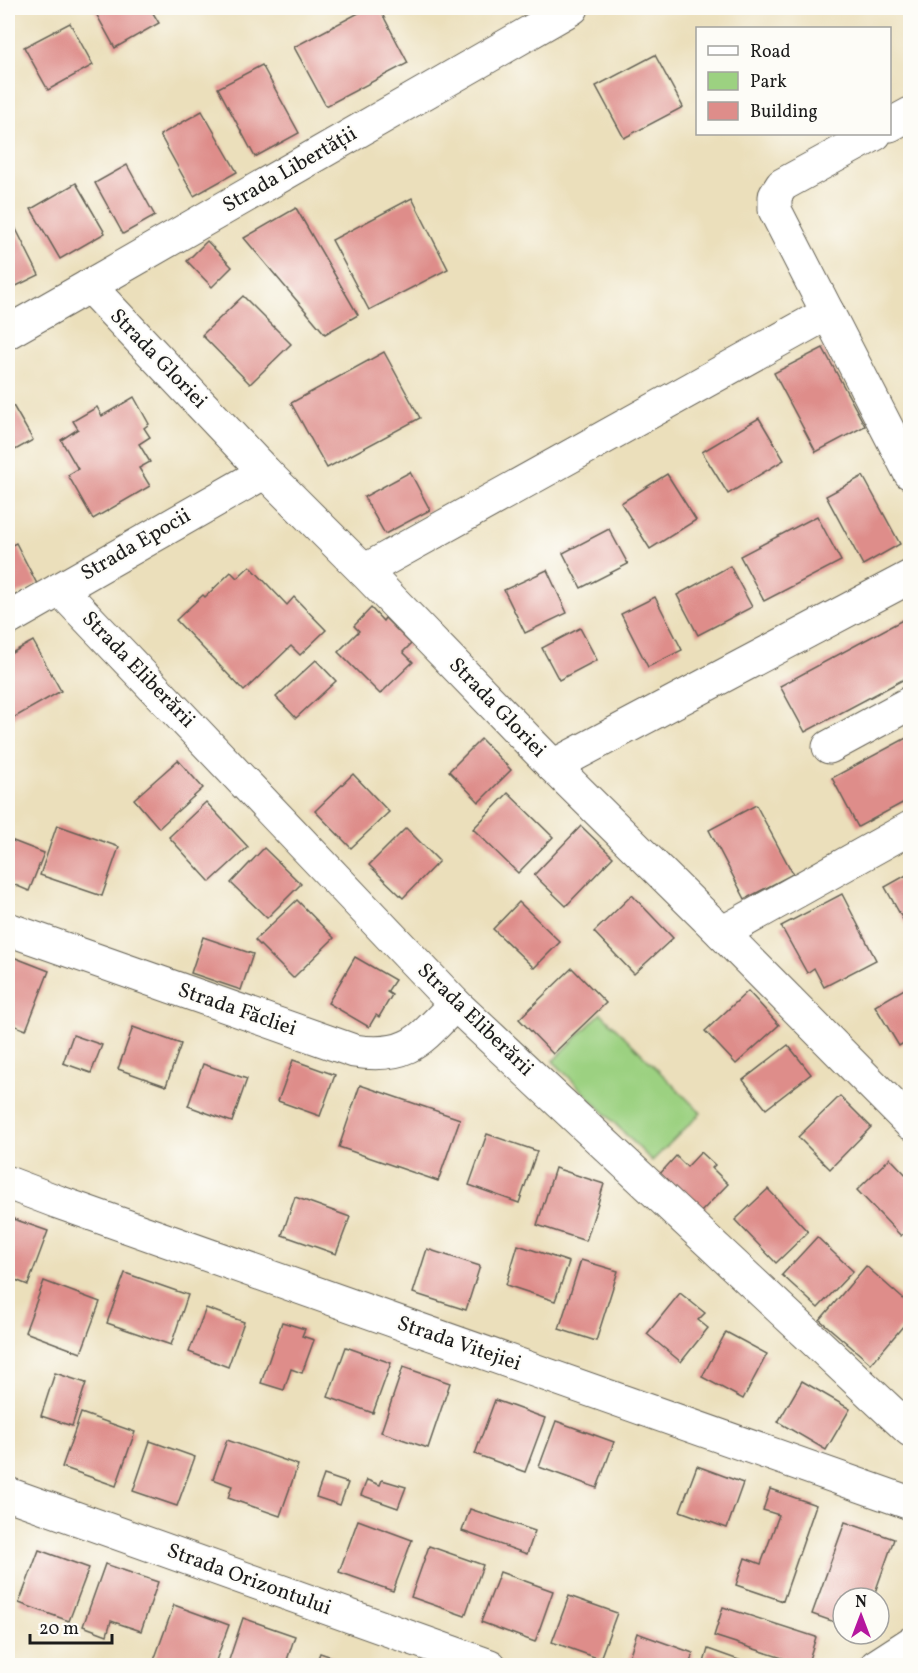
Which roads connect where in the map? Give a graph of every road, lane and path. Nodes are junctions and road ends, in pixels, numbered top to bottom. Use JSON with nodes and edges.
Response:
{"nodes":[{"id":1,"x":572,"y":8,"type":"edge"},
{"id":2,"x":910,"y":114,"type":"edge"},
{"id":3,"x":891,"y":124,"type":"edge"},
{"id":4,"x":873,"y":135,"type":"edge"},
{"id":5,"x":89,"y":286,"type":"junction"},
{"id":6,"x":828,"y":313,"type":"junction"},
{"id":7,"x":8,"y":332,"type":"edge"},
{"id":8,"x":265,"y":472,"type":"junction"},
{"id":9,"x":910,"y":473,"type":"edge"},
{"id":10,"x":364,"y":571,"type":"junction"},
{"id":11,"x":910,"y":577,"type":"edge"},
{"id":12,"x":60,"y":589,"type":"junction"},
{"id":13,"x":8,"y":619,"type":"edge"},
{"id":14,"x":910,"y":703,"type":"edge"},
{"id":15,"x":829,"y":747,"type":"dead end"},
{"id":16,"x":553,"y":766,"type":"junction"},
{"id":17,"x":910,"y":828,"type":"edge"},
{"id":18,"x":8,"y":929,"type":"edge"},
{"id":19,"x":722,"y":933,"type":"junction"},
{"id":20,"x":455,"y":1004,"type":"junction"},
{"id":21,"x":903,"y":1105,"type":"edge"},
{"id":22,"x":8,"y":1183,"type":"edge"},
{"id":23,"x":910,"y":1430,"type":"edge"},
{"id":24,"x":8,"y":1494,"type":"edge"},
{"id":25,"x":910,"y":1503,"type":"edge"},
{"id":26,"x":910,"y":1644,"type":"edge"},
{"id":27,"x":490,"y":1665,"type":"edge"},
{"id":28,"x":876,"y":1665,"type":"edge"}],
"edges":[{"from":1,"to":5,"type":"street","name":"Strada Libertății"},
{"from":2,"to":3,"type":"street"},
{"from":4,"to":6,"type":"street"},
{"from":5,"to":7,"type":"street","name":"Strada Libertății"},
{"from":5,"to":8,"type":"street","name":"Strada Gloriei"},
{"from":6,"to":9,"type":"street"},
{"from":6,"to":10,"type":"street"},
{"from":8,"to":10,"type":"street","name":"Strada Gloriei"},
{"from":8,"to":12,"type":"street","name":"Strada Epocii"},
{"from":10,"to":16,"type":"street","name":"Strada Gloriei"},
{"from":11,"to":16,"type":"street"},
{"from":12,"to":13,"type":"street","name":"Strada Epocii"},
{"from":12,"to":20,"type":"street","name":"Strada Eliberării"},
{"from":14,"to":15,"type":"street"},
{"from":16,"to":19,"type":"street","name":"Strada Gloriei"},
{"from":17,"to":19,"type":"street"},
{"from":18,"to":20,"type":"street","name":"Strada Făcliei"},
{"from":19,"to":21,"type":"street","name":"Strada Gloriei"},
{"from":20,"to":23,"type":"street","name":"Strada Eliberării"},
{"from":22,"to":25,"type":"street","name":"Strada Vitejiei"},
{"from":24,"to":27,"type":"street","name":"Strada Orizontului"},
{"from":26,"to":28,"type":"street"}]}
